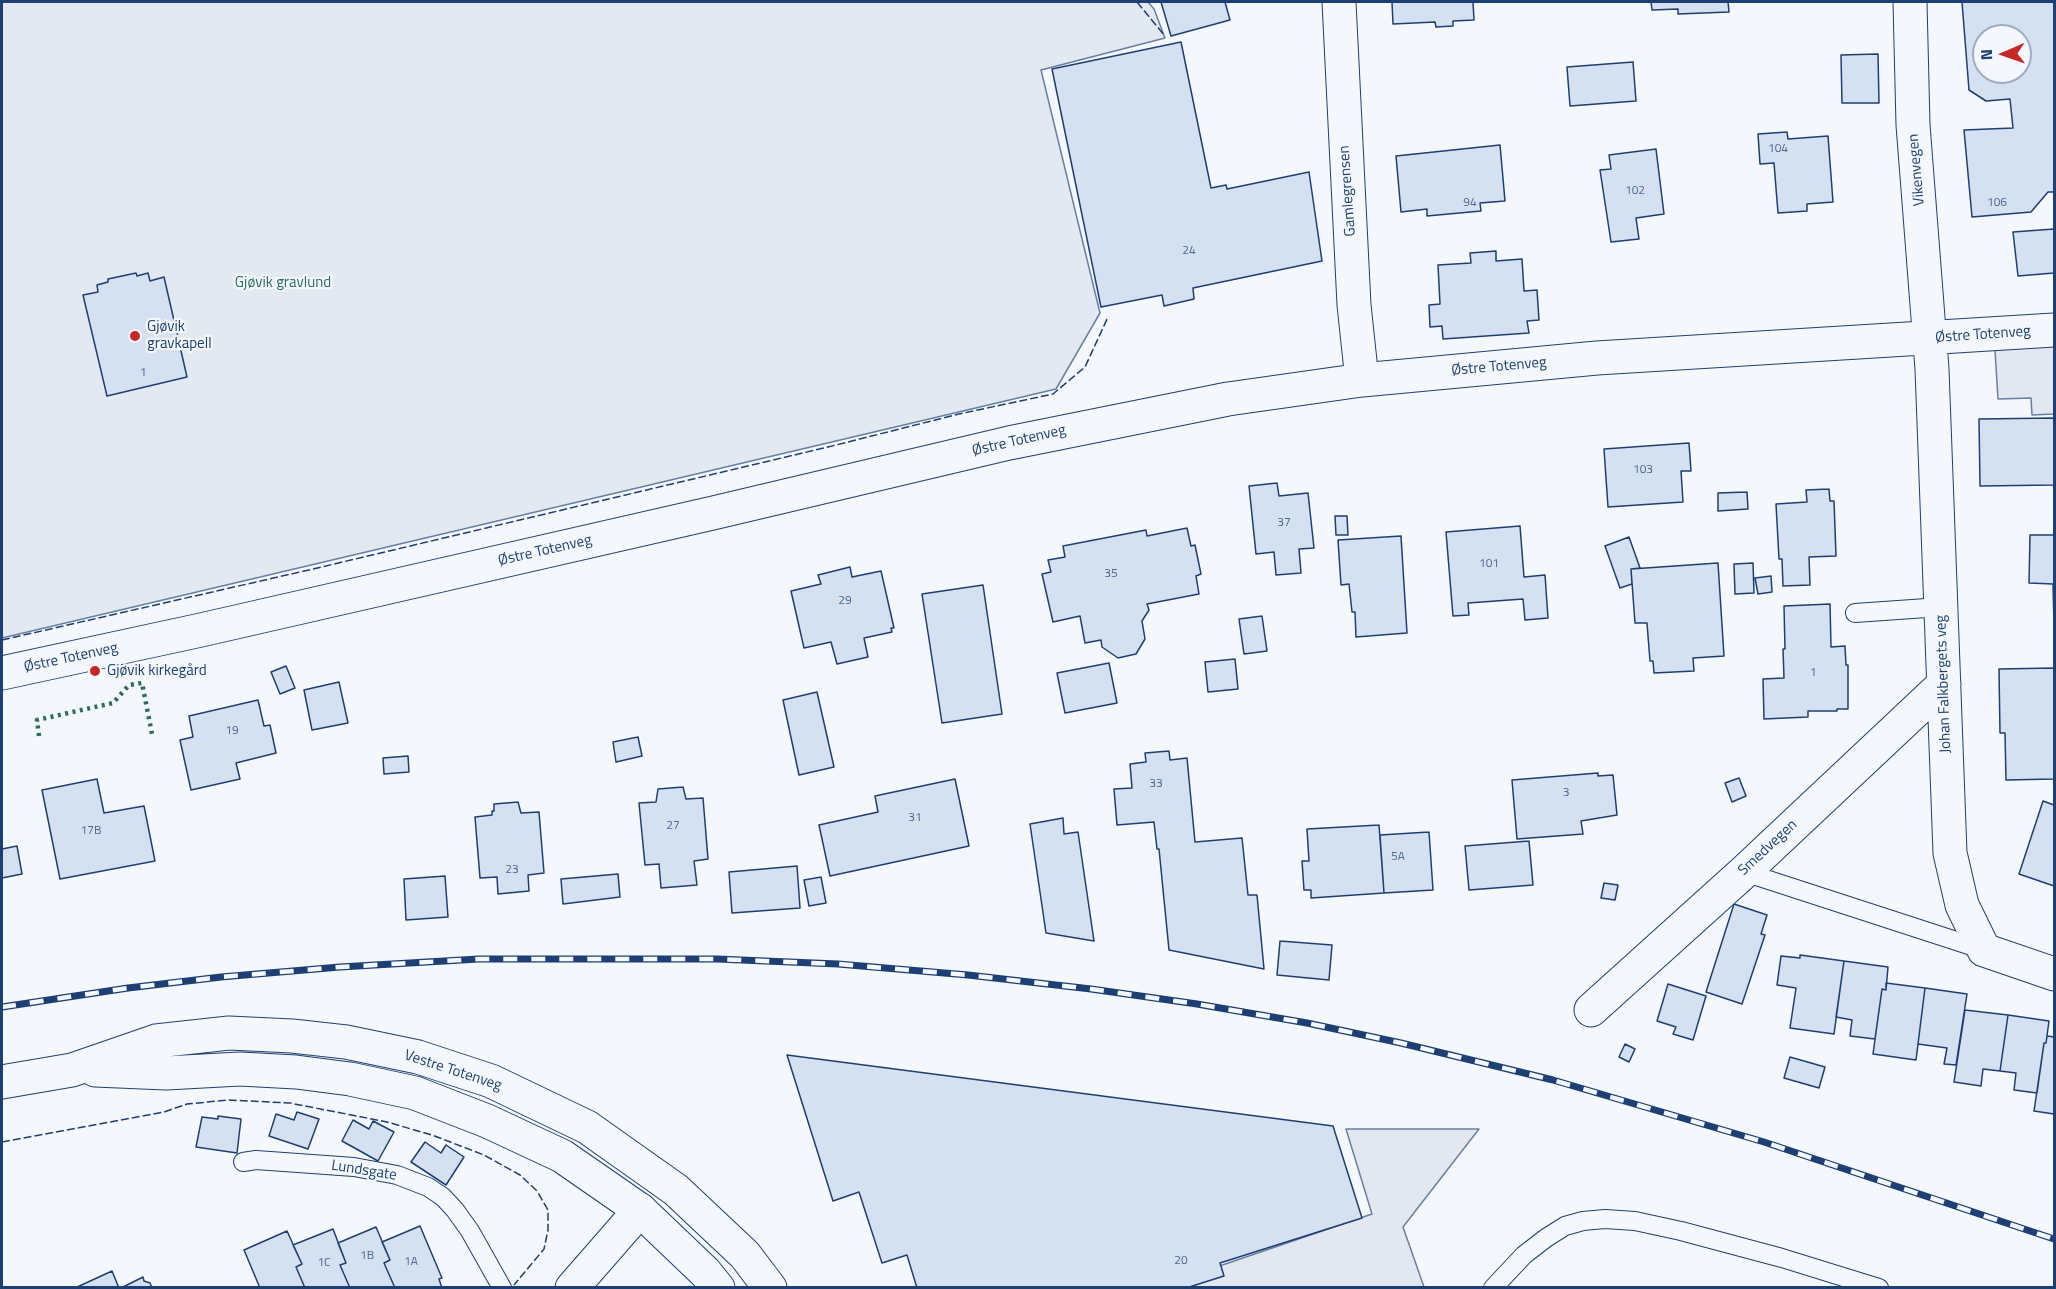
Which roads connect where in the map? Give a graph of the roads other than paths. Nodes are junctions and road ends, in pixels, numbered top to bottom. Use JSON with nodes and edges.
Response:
{"nodes":[{"id":1,"x":1339,"y":2,"type":"edge"},
{"id":2,"x":1910,"y":2,"type":"edge"},
{"id":3,"x":2055,"y":330,"type":"edge"},
{"id":4,"x":1930,"y":338,"type":"junction"},
{"id":5,"x":1362,"y":380,"type":"junction"},
{"id":6,"x":1941,"y":607,"type":"junction"},
{"id":7,"x":1855,"y":613,"type":"dead end"},
{"id":8,"x":2,"y":673,"type":"edge"},
{"id":9,"x":1944,"y":684,"type":"junction"},
{"id":10,"x":1744,"y":872,"type":"junction"},
{"id":11,"x":1984,"y":950,"type":"junction"},
{"id":12,"x":2055,"y":974,"type":"edge"},
{"id":13,"x":1591,"y":1010,"type":"dead end"},
{"id":14,"x":72,"y":1070,"type":"junction"},
{"id":15,"x":2,"y":1082,"type":"edge"},
{"id":16,"x":243,"y":1162,"type":"dead end"},
{"id":17,"x":640,"y":1210,"type":"junction"},
{"id":18,"x":502,"y":1287,"type":"edge"},
{"id":19,"x":572,"y":1287,"type":"edge"},
{"id":20,"x":718,"y":1287,"type":"edge"},
{"id":21,"x":770,"y":1287,"type":"edge"},
{"id":22,"x":1493,"y":1287,"type":"edge"},
{"id":23,"x":1879,"y":1287,"type":"edge"}],
"edges":[{"from":1,"to":5,"type":"street","name":"Gamlegrensen"},
{"from":2,"to":4,"type":"street","name":"Vikenvegen"},
{"from":3,"to":4,"type":"street","name":"Østre Totenveg"},
{"from":4,"to":5,"type":"street","name":"Østre Totenveg"},
{"from":4,"to":6,"type":"street","name":"Johan Falkbergets veg"},
{"from":5,"to":8,"type":"street","name":"Østre Totenveg"},
{"from":6,"to":7,"type":"lane"},
{"from":6,"to":9,"type":"street","name":"Johan Falkbergets veg"},
{"from":9,"to":10,"type":"street","name":"Smedvegen"},
{"from":9,"to":11,"type":"street","name":"Johan Falkbergets veg"},
{"from":10,"to":11,"type":"lane"},
{"from":10,"to":13,"type":"street","name":"Smedvegen"},
{"from":11,"to":12,"type":"street"},
{"from":14,"to":15,"type":"street","name":"Vestre Totenveg"},
{"from":14,"to":17,"type":"street","name":"Vestre Totenveg"},
{"from":14,"to":21,"type":"street","name":"Vestre Totenveg"},
{"from":16,"to":18,"type":"lane","name":"Lundsgate"},
{"from":17,"to":19,"type":"street"},
{"from":17,"to":20,"type":"street","name":"Vestre Totenveg"},
{"from":22,"to":23,"type":"lane"}]}
